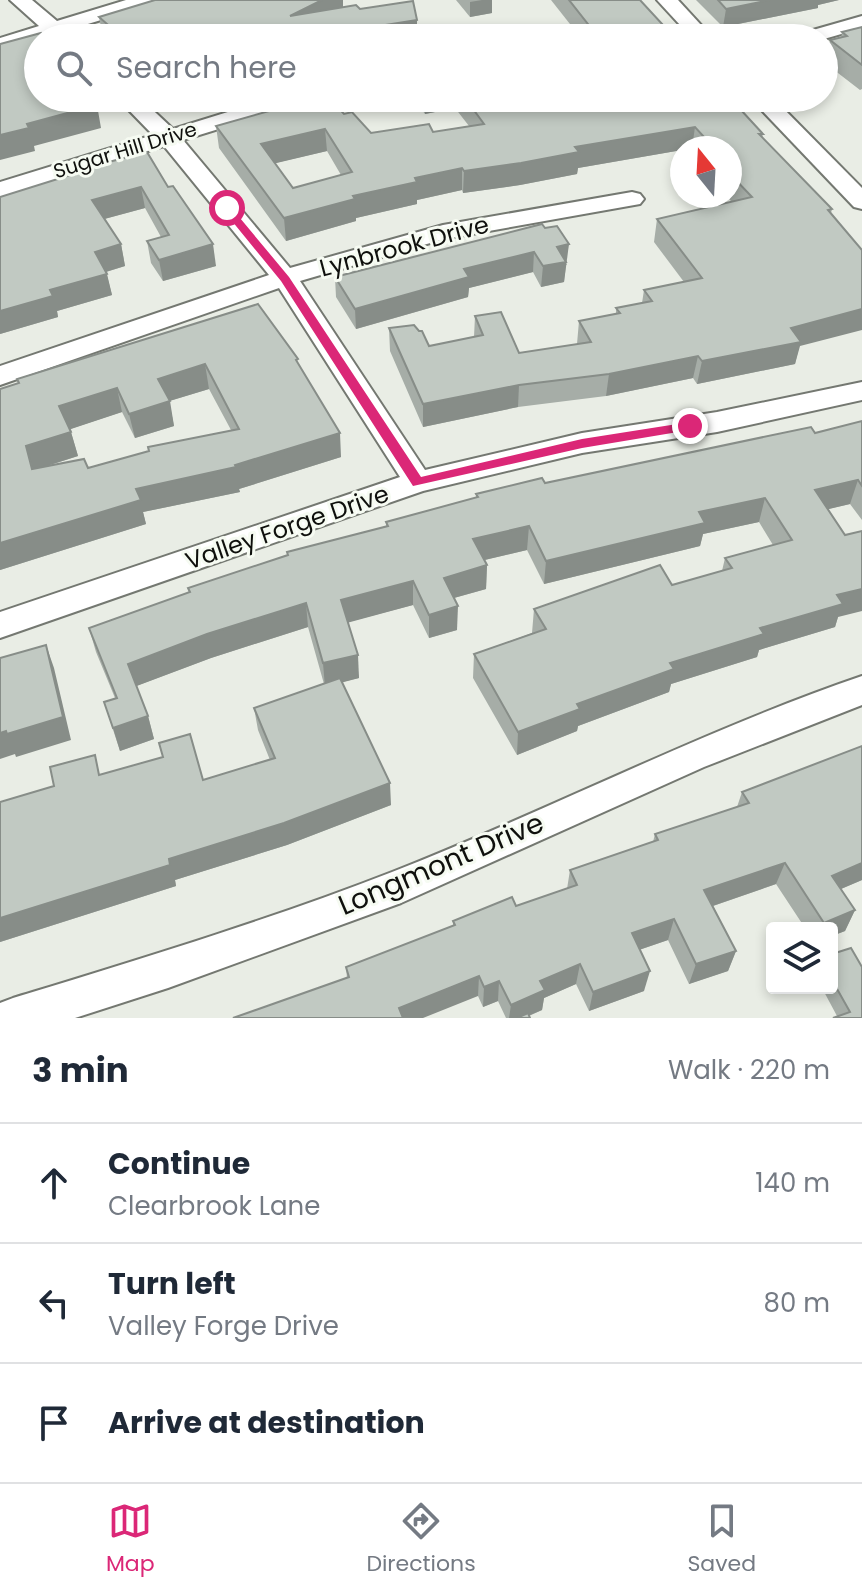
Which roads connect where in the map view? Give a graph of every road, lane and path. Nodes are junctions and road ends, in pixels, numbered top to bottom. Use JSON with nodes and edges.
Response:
{"nodes":[{"id":1,"x":20,"y":0,"type":"edge"},
{"id":2,"x":147,"y":0,"type":"edge"},
{"id":3,"x":667,"y":0,"type":"edge"},
{"id":4,"x":862,"y":22,"type":"edge"},
{"id":5,"x":50,"y":24,"type":"edge"},
{"id":6,"x":84,"y":24,"type":"edge"},
{"id":7,"x":690,"y":24,"type":"edge"},
{"id":8,"x":838,"y":29,"type":"edge"},
{"id":9,"x":24,"y":40,"type":"edge"},
{"id":10,"x":0,"y":44,"type":"edge"},
{"id":11,"x":142,"y":112,"type":"edge"},
{"id":12,"x":249,"y":112,"type":"edge"},
{"id":13,"x":775,"y":112,"type":"edge"},
{"id":14,"x":168,"y":137,"type":"junction"},
{"id":15,"x":0,"y":190,"type":"edge"},
{"id":16,"x":857,"y":191,"type":"edge"},
{"id":17,"x":632,"y":199,"type":"dead end"},
{"id":18,"x":286,"y":279,"type":"junction"},
{"id":19,"x":0,"y":376,"type":"edge"},
{"id":20,"x":862,"y":391,"type":"edge"},
{"id":21,"x":418,"y":482,"type":"junction"},
{"id":22,"x":0,"y":625,"type":"edge"},
{"id":23,"x":862,"y":690,"type":"edge"},
{"id":24,"x":13,"y":1018,"type":"edge"}],
"edges":[{"from":1,"to":5,"type":"street"},
{"from":2,"to":6,"type":"street"},
{"from":3,"to":7,"type":"street"},
{"from":4,"to":8,"type":"street"},
{"from":9,"to":10,"type":"street"},
{"from":11,"to":14,"type":"street"},
{"from":12,"to":14,"type":"street","name":"Sugar Hill Drive"},
{"from":13,"to":16,"type":"street"},
{"from":14,"to":15,"type":"street","name":"Sugar Hill Drive"},
{"from":14,"to":18,"type":"street"},
{"from":17,"to":18,"type":"street","name":"Lynbrook Drive"},
{"from":18,"to":19,"type":"street","name":"Lynbrook Drive"},
{"from":18,"to":21,"type":"street"},
{"from":20,"to":21,"type":"street","name":"Valley Forge Drive"},
{"from":21,"to":22,"type":"street","name":"Valley Forge Drive"},
{"from":23,"to":24,"type":"street","name":"Longmont Drive"}]}
